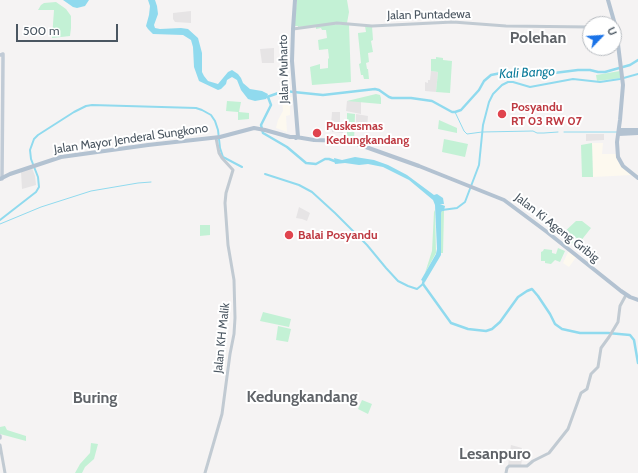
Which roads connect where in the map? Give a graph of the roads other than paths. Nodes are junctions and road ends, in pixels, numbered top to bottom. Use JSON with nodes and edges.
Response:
{"nodes":[{"id":1,"x":295,"y":0,"type":"edge"},
{"id":2,"x":608,"y":0,"type":"edge"},
{"id":3,"x":612,"y":16,"type":"edge"},
{"id":4,"x":582,"y":27,"type":"edge"},
{"id":5,"x":293,"y":29,"type":"junction"},
{"id":6,"x":0,"y":55,"type":"edge"},
{"id":7,"x":620,"y":56,"type":"edge"},
{"id":8,"x":636,"y":132,"type":"edge"},
{"id":9,"x":619,"y":133,"type":"junction"},
{"id":10,"x":295,"y":136,"type":"junction"},
{"id":11,"x":219,"y":137,"type":"junction"},
{"id":12,"x":638,"y":177,"type":"edge"},
{"id":13,"x":1,"y":179,"type":"edge"},
{"id":14,"x":626,"y":295,"type":"junction"},
{"id":15,"x":638,"y":300,"type":"edge"},
{"id":16,"x":0,"y":445,"type":"edge"},
{"id":17,"x":0,"y":452,"type":"edge"},
{"id":18,"x":4,"y":473,"type":"edge"},
{"id":19,"x":205,"y":473,"type":"edge"},
{"id":20,"x":506,"y":473,"type":"edge"}],
"edges":[{"from":1,"to":5,"type":"main road","name":"Jalan Muharto"},
{"from":2,"to":3,"type":"main road"},
{"from":4,"to":5,"type":"street","name":"Jalan Puntadewa"},
{"from":5,"to":10,"type":"main road","name":"Jalan Muharto"},
{"from":6,"to":13,"type":"main road"},
{"from":7,"to":9,"type":"main road"},
{"from":8,"to":9,"type":"main road"},
{"from":9,"to":12,"type":"main road"},
{"from":10,"to":11,"type":"main road","name":"Jalan Mayor Jenderal Sungkono"},
{"from":10,"to":14,"type":"main road","name":"Jalan Ki Ageng Gribig"},
{"from":11,"to":13,"type":"main road","name":"Jalan Mayor Jenderal Sungkono"},
{"from":11,"to":19,"type":"street","name":"Jalan KH Malik"},
{"from":14,"to":15,"type":"main road","name":"Jalan Ki Ageng Gribig"},
{"from":14,"to":20,"type":"street"},
{"from":16,"to":18,"type":"street"},
{"from":17,"to":18,"type":"street"}]}
